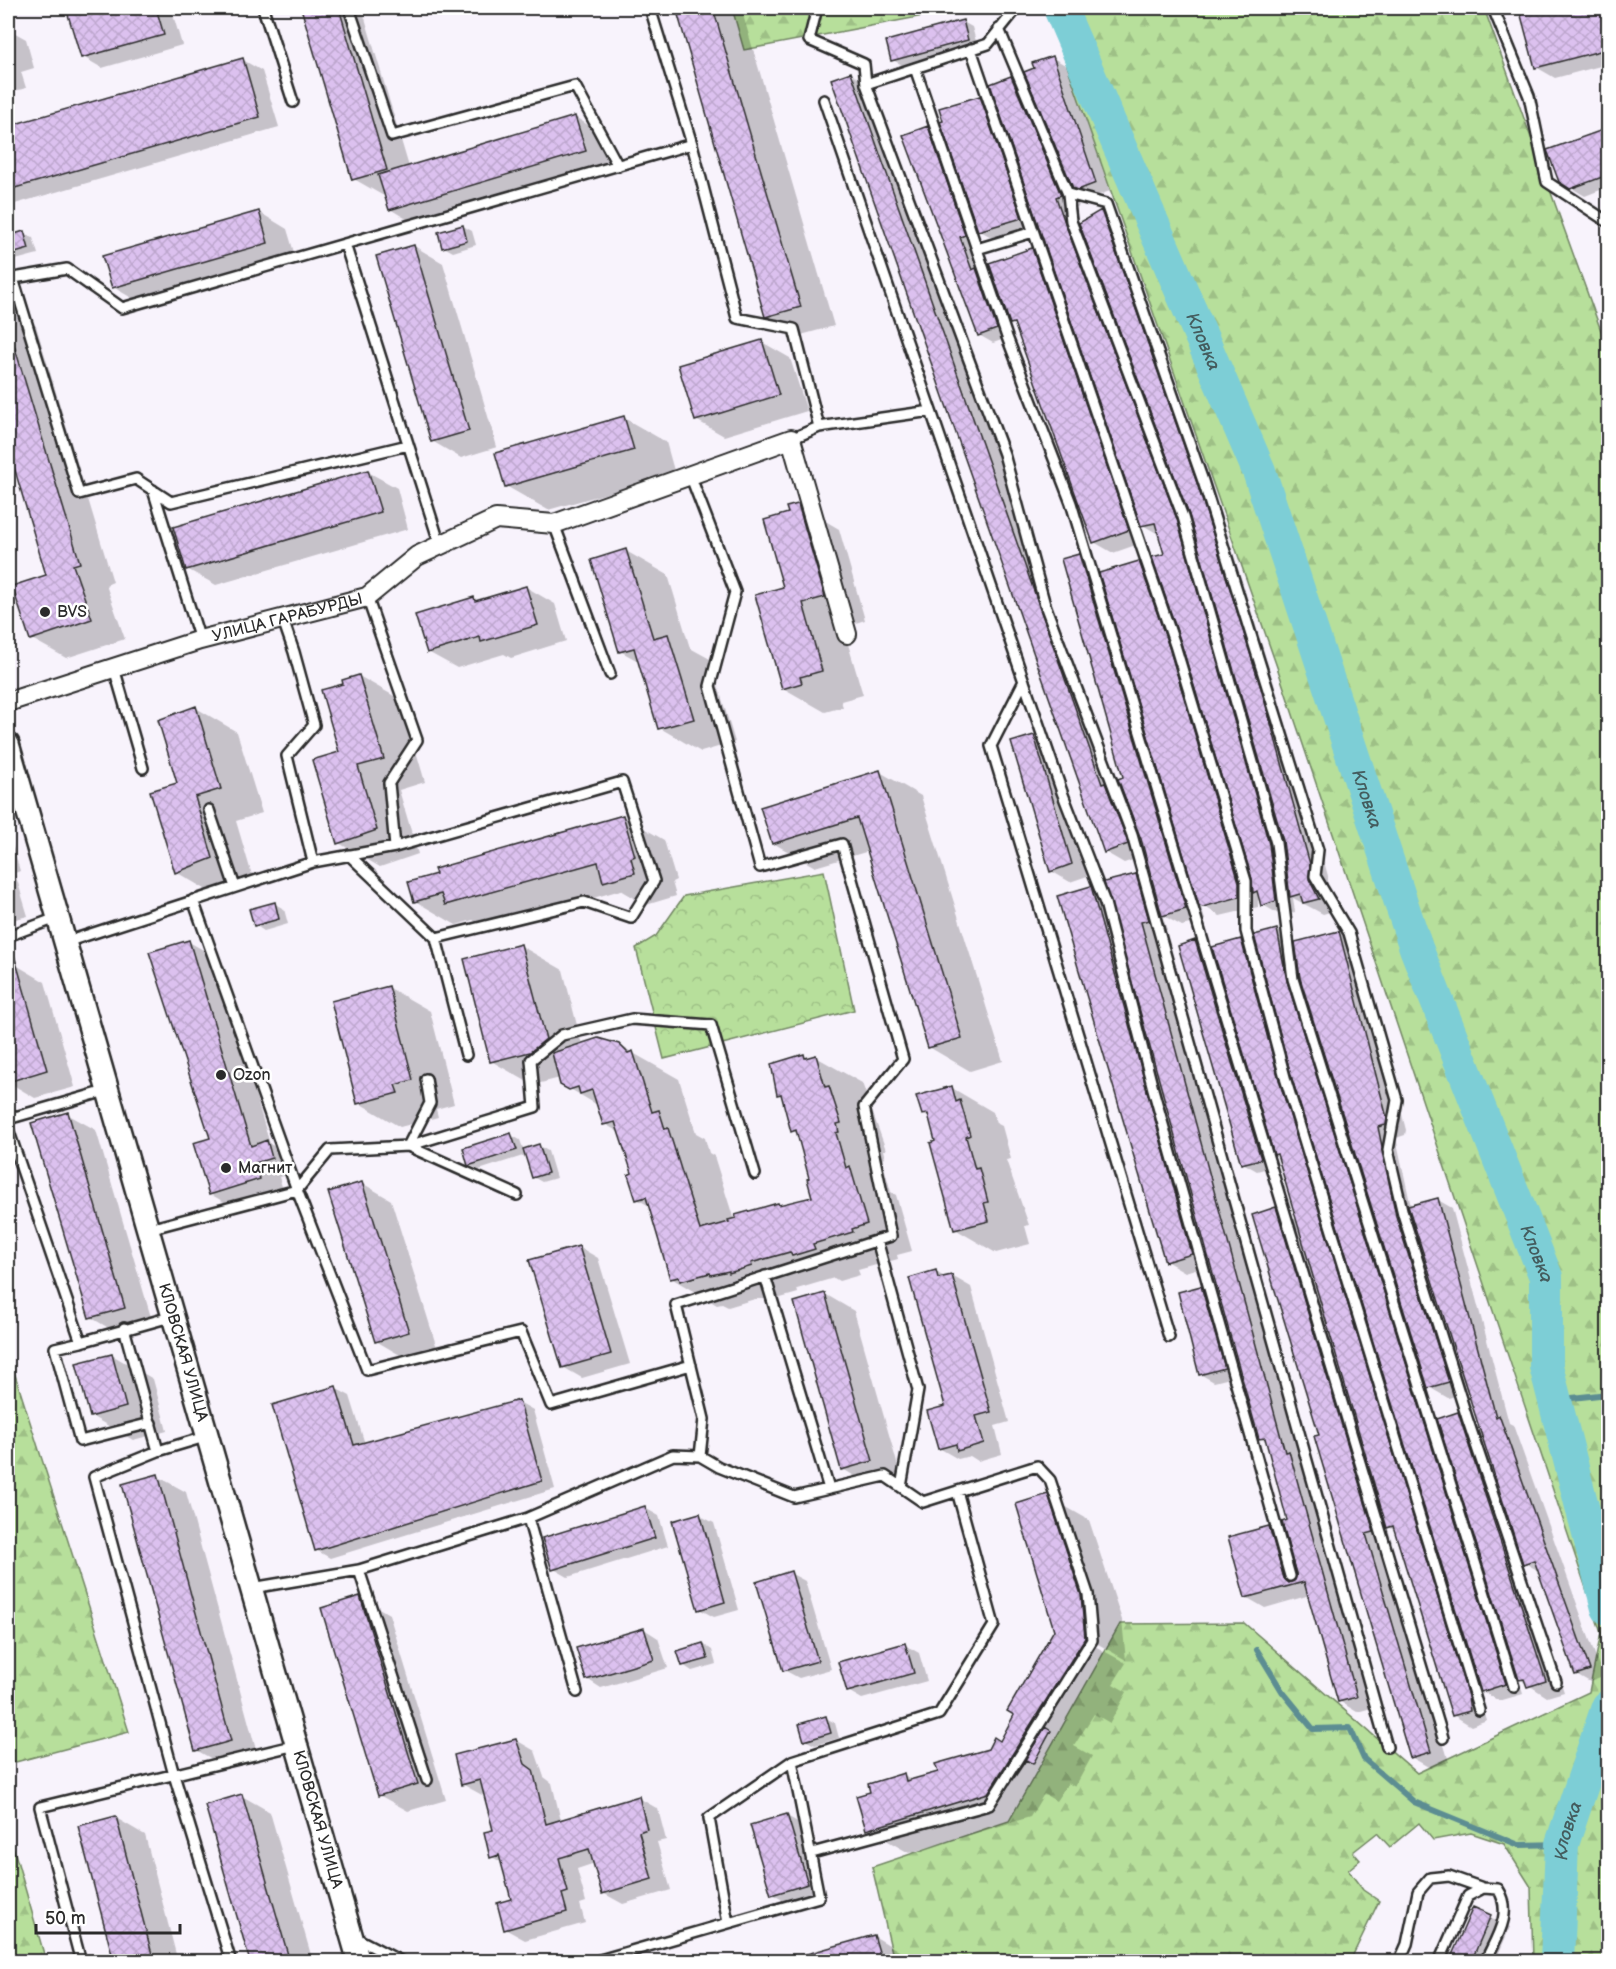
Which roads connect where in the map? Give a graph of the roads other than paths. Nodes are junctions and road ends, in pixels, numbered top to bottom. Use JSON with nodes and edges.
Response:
{"nodes":[{"id":1,"x":263,"y":8,"type":"edge"},
{"id":2,"x":349,"y":8,"type":"edge"},
{"id":3,"x":650,"y":8,"type":"edge"},
{"id":4,"x":818,"y":8,"type":"edge"},
{"id":5,"x":1017,"y":8,"type":"edge"},
{"id":6,"x":1493,"y":8,"type":"edge"},
{"id":7,"x":1000,"y":29,"type":"junction"},
{"id":8,"x":971,"y":50,"type":"junction"},
{"id":9,"x":915,"y":68,"type":"junction"},
{"id":10,"x":866,"y":84,"type":"junction"},
{"id":11,"x":824,"y":100,"type":"dead end"},
{"id":12,"x":293,"y":102,"type":"dead end"},
{"id":13,"x":692,"y":144,"type":"junction"},
{"id":14,"x":618,"y":166,"type":"junction"},
{"id":15,"x":1068,"y":194,"type":"junction"},
{"id":16,"x":1608,"y":222,"type":"edge"},
{"id":17,"x":1033,"y":232,"type":"junction"},
{"id":18,"x":345,"y":244,"type":"junction"},
{"id":19,"x":976,"y":249,"type":"junction"},
{"id":20,"x":10,"y":279,"type":"edge"},
{"id":21,"x":932,"y":411,"type":"junction"},
{"id":22,"x":819,"y":427,"type":"junction"},
{"id":23,"x":791,"y":439,"type":"junction"},
{"id":24,"x":408,"y":445,"type":"junction"},
{"id":25,"x":690,"y":475,"type":"junction"},
{"id":26,"x":153,"y":490,"type":"junction"},
{"id":27,"x":554,"y":524,"type":"junction"},
{"id":28,"x":440,"y":545,"type":"junction"},
{"id":29,"x":367,"y":597,"type":"junction"},
{"id":30,"x":283,"y":620,"type":"junction"},
{"id":31,"x":847,"y":634,"type":"dead end"},
{"id":32,"x":200,"y":640,"type":"junction"},
{"id":33,"x":114,"y":668,"type":"junction"},
{"id":34,"x":610,"y":674,"type":"dead end"},
{"id":35,"x":1024,"y":681,"type":"junction"},
{"id":36,"x":8,"y":702,"type":"edge"},
{"id":37,"x":8,"y":744,"type":"edge"},
{"id":38,"x":143,"y":768,"type":"dead end"},
{"id":39,"x":209,"y":810,"type":"dead end"},
{"id":40,"x":395,"y":847,"type":"junction"},
{"id":41,"x":349,"y":855,"type":"junction"},
{"id":42,"x":312,"y":862,"type":"junction"},
{"id":43,"x":235,"y":887,"type":"junction"},
{"id":44,"x":193,"y":900,"type":"junction"},
{"id":45,"x":59,"y":917,"type":"junction"},
{"id":46,"x":8,"y":936,"type":"edge"},
{"id":47,"x":436,"y":938,"type":"junction"},
{"id":48,"x":66,"y":942,"type":"junction"},
{"id":49,"x":466,"y":1055,"type":"dead end"},
{"id":50,"x":426,"y":1079,"type":"dead end"},
{"id":51,"x":109,"y":1090,"type":"junction"},
{"id":52,"x":8,"y":1119,"type":"edge"},
{"id":53,"x":8,"y":1129,"type":"edge"},
{"id":54,"x":408,"y":1146,"type":"junction"},
{"id":55,"x":755,"y":1174,"type":"dead end"},
{"id":56,"x":297,"y":1190,"type":"junction"},
{"id":57,"x":517,"y":1195,"type":"dead end"},
{"id":58,"x":149,"y":1229,"type":"junction"},
{"id":59,"x":877,"y":1240,"type":"junction"},
{"id":60,"x":765,"y":1276,"type":"junction"},
{"id":61,"x":174,"y":1316,"type":"junction"},
{"id":62,"x":124,"y":1328,"type":"junction"},
{"id":63,"x":1169,"y":1337,"type":"dead end"},
{"id":64,"x":81,"y":1342,"type":"junction"},
{"id":65,"x":691,"y":1365,"type":"junction"},
{"id":66,"x":151,"y":1423,"type":"junction"},
{"id":67,"x":208,"y":1436,"type":"junction"},
{"id":68,"x":158,"y":1451,"type":"junction"},
{"id":69,"x":700,"y":1456,"type":"junction"},
{"id":70,"x":902,"y":1487,"type":"junction"},
{"id":71,"x":829,"y":1489,"type":"junction"},
{"id":72,"x":957,"y":1491,"type":"junction"},
{"id":73,"x":528,"y":1518,"type":"junction"},
{"id":74,"x":358,"y":1570,"type":"junction"},
{"id":75,"x":1290,"y":1576,"type":"dead end"},
{"id":76,"x":252,"y":1588,"type":"junction"},
{"id":77,"x":1556,"y":1682,"type":"dead end"},
{"id":78,"x":1514,"y":1687,"type":"dead end"},
{"id":79,"x":578,"y":1692,"type":"dead end"},
{"id":80,"x":1479,"y":1710,"type":"dead end"},
{"id":81,"x":1443,"y":1738,"type":"dead end"},
{"id":82,"x":297,"y":1745,"type":"junction"},
{"id":83,"x":1387,"y":1748,"type":"dead end"},
{"id":84,"x":792,"y":1761,"type":"junction"},
{"id":85,"x":174,"y":1775,"type":"junction"},
{"id":86,"x":427,"y":1780,"type":"dead end"},
{"id":87,"x":812,"y":1853,"type":"junction"},
{"id":88,"x":1483,"y":1888,"type":"junction"},
{"id":89,"x":728,"y":1923,"type":"junction"},
{"id":90,"x":351,"y":1936,"type":"junction"},
{"id":91,"x":81,"y":1962,"type":"edge"},
{"id":92,"x":231,"y":1962,"type":"edge"},
{"id":93,"x":359,"y":1962,"type":"edge"},
{"id":94,"x":402,"y":1962,"type":"edge"},
{"id":95,"x":593,"y":1962,"type":"edge"},
{"id":96,"x":1399,"y":1962,"type":"edge"},
{"id":97,"x":1439,"y":1962,"type":"edge"},
{"id":98,"x":1485,"y":1962,"type":"edge"}],
"edges":[{"from":1,"to":12,"type":"lane"},
{"from":2,"to":14,"type":"lane"},
{"from":3,"to":13,"type":"lane"},
{"from":4,"to":10,"type":"lane"},
{"from":5,"to":7,"type":"lane"},
{"from":6,"to":16,"type":"lane"},
{"from":7,"to":8,"type":"lane"},
{"from":7,"to":15,"type":"lane"},
{"from":8,"to":9,"type":"lane"},
{"from":8,"to":17,"type":"lane"},
{"from":9,"to":10,"type":"lane"},
{"from":9,"to":19,"type":"lane"},
{"from":10,"to":83,"type":"lane"},
{"from":11,"to":21,"type":"lane"},
{"from":13,"to":14,"type":"lane"},
{"from":13,"to":22,"type":"lane"},
{"from":14,"to":18,"type":"lane"},
{"from":15,"to":77,"type":"lane"},
{"from":15,"to":78,"type":"lane"},
{"from":17,"to":19,"type":"lane"},
{"from":17,"to":80,"type":"lane"},
{"from":18,"to":20,"type":"lane"},
{"from":18,"to":24,"type":"lane"},
{"from":19,"to":81,"type":"lane"},
{"from":20,"to":26,"type":"lane"},
{"from":21,"to":22,"type":"lane"},
{"from":21,"to":35,"type":"lane"},
{"from":22,"to":23,"type":"lane"},
{"from":23,"to":25,"type":"street","name":"УЛИЦА ГАРАБУРДЫ"},
{"from":23,"to":31,"type":"street"},
{"from":24,"to":26,"type":"lane"},
{"from":24,"to":28,"type":"lane"},
{"from":25,"to":27,"type":"street","name":"УЛИЦА ГАРАБУРДЫ"},
{"from":25,"to":59,"type":"lane"},
{"from":26,"to":32,"type":"lane"},
{"from":27,"to":28,"type":"street","name":"УЛИЦА ГАРАБУРДЫ"},
{"from":27,"to":34,"type":"lane"},
{"from":28,"to":29,"type":"street","name":"УЛИЦА ГАРАБУРДЫ"},
{"from":29,"to":30,"type":"street","name":"УЛИЦА ГАРАБУРДЫ"},
{"from":29,"to":40,"type":"lane"},
{"from":30,"to":32,"type":"street","name":"УЛИЦА ГАРАБУРДЫ"},
{"from":30,"to":42,"type":"lane"},
{"from":32,"to":33,"type":"street","name":"УЛИЦА ГАРАБУРДЫ"},
{"from":33,"to":36,"type":"street","name":"УЛИЦА ГАРАБУРДЫ"},
{"from":33,"to":38,"type":"lane"},
{"from":35,"to":63,"type":"lane"},
{"from":35,"to":75,"type":"lane"},
{"from":37,"to":45,"type":"street","name":"КЛОВСКАЯ УЛИЦА"},
{"from":39,"to":43,"type":"lane"},
{"from":40,"to":41,"type":"lane"},
{"from":40,"to":47,"type":"lane"},
{"from":41,"to":42,"type":"lane"},
{"from":41,"to":47,"type":"lane"},
{"from":42,"to":43,"type":"lane"},
{"from":43,"to":44,"type":"lane"},
{"from":44,"to":48,"type":"lane"},
{"from":44,"to":56,"type":"lane"},
{"from":45,"to":46,"type":"lane"},
{"from":45,"to":48,"type":"street","name":"КЛОВСКАЯ УЛИЦА"},
{"from":47,"to":49,"type":"lane"},
{"from":48,"to":51,"type":"street","name":"КЛОВСКАЯ УЛИЦА"},
{"from":50,"to":54,"type":"lane"},
{"from":51,"to":52,"type":"lane"},
{"from":51,"to":58,"type":"street","name":"КЛОВСКАЯ УЛИЦА"},
{"from":53,"to":64,"type":"lane"},
{"from":54,"to":55,"type":"lane"},
{"from":54,"to":56,"type":"lane"},
{"from":54,"to":57,"type":"lane"},
{"from":56,"to":58,"type":"lane"},
{"from":56,"to":65,"type":"lane"},
{"from":58,"to":61,"type":"street","name":"КЛОВСКАЯ УЛИЦА"},
{"from":59,"to":60,"type":"lane"},
{"from":59,"to":70,"type":"lane"},
{"from":60,"to":65,"type":"lane"},
{"from":60,"to":71,"type":"lane"},
{"from":61,"to":62,"type":"lane"},
{"from":61,"to":67,"type":"street","name":"КЛОВСКАЯ УЛИЦА"},
{"from":62,"to":64,"type":"lane"},
{"from":62,"to":66,"type":"lane"},
{"from":64,"to":66,"type":"lane"},
{"from":65,"to":69,"type":"lane"},
{"from":66,"to":68,"type":"lane"},
{"from":67,"to":68,"type":"lane"},
{"from":67,"to":76,"type":"street","name":"КЛОВСКАЯ УЛИЦА"},
{"from":68,"to":85,"type":"lane"},
{"from":69,"to":71,"type":"lane"},
{"from":69,"to":73,"type":"lane"},
{"from":70,"to":71,"type":"lane"},
{"from":70,"to":72,"type":"lane"},
{"from":72,"to":84,"type":"lane"},
{"from":72,"to":87,"type":"lane"},
{"from":73,"to":74,"type":"lane"},
{"from":73,"to":79,"type":"lane"},
{"from":74,"to":76,"type":"lane"},
{"from":74,"to":86,"type":"lane"},
{"from":76,"to":82,"type":"street","name":"КЛОВСКАЯ УЛИЦА"},
{"from":82,"to":85,"type":"lane"},
{"from":82,"to":90,"type":"street","name":"КЛОВСКАЯ УЛИЦА"},
{"from":84,"to":87,"type":"lane"},
{"from":84,"to":89,"type":"lane"},
{"from":85,"to":91,"type":"lane"},
{"from":85,"to":92,"type":"lane"},
{"from":87,"to":89,"type":"lane"},
{"from":88,"to":96,"type":"lane"},
{"from":88,"to":97,"type":"lane"},
{"from":88,"to":98,"type":"lane"},
{"from":89,"to":95,"type":"lane"},
{"from":90,"to":93,"type":"street","name":"КЛОВСКАЯ УЛИЦА"},
{"from":90,"to":94,"type":"lane"}]}
